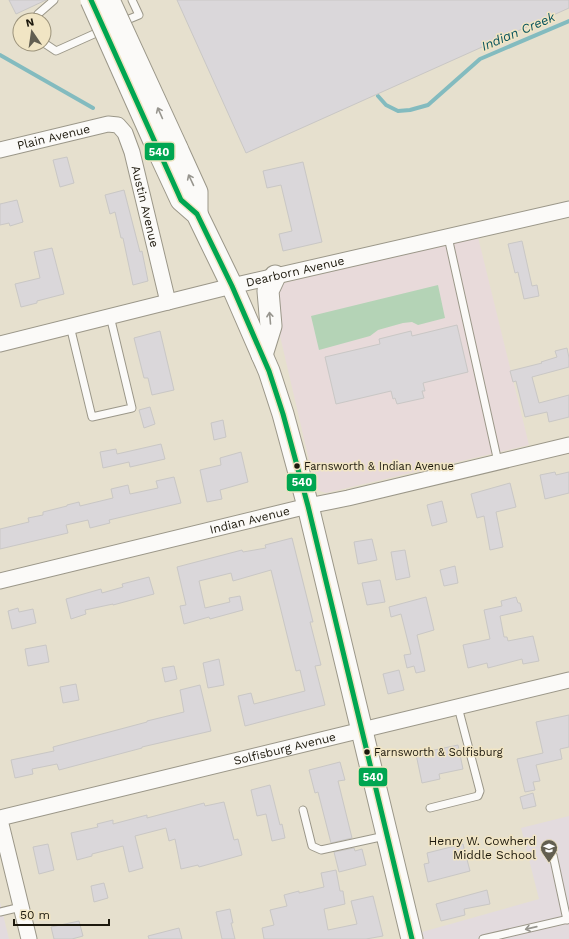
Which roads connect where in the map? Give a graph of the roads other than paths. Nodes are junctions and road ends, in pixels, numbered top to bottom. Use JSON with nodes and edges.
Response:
{"nodes":[{"id":1,"x":54,"y":0,"type":"edge"},
{"id":2,"x":91,"y":0,"type":"edge"},
{"id":3,"x":109,"y":0,"type":"edge"},
{"id":4,"x":132,"y":0,"type":"edge"},
{"id":5,"x":40,"y":12,"type":"edge"},
{"id":6,"x":52,"y":48,"type":"edge"},
{"id":7,"x":108,"y":124,"type":"joint"},
{"id":8,"x":0,"y":150,"type":"edge"},
{"id":9,"x":169,"y":152,"type":"junction"},
{"id":10,"x":569,"y":209,"type":"edge"},
{"id":11,"x":448,"y":237,"type":"junction"},
{"id":12,"x":275,"y":276,"type":"junction"},
{"id":13,"x":232,"y":286,"type":"junction"},
{"id":14,"x":168,"y":302,"type":"junction"},
{"id":15,"x":110,"y":316,"type":"junction"},
{"id":16,"x":70,"y":326,"type":"junction"},
{"id":17,"x":0,"y":344,"type":"edge"},
{"id":18,"x":262,"y":355,"type":"junction"},
{"id":19,"x":569,"y":445,"type":"edge"},
{"id":20,"x":498,"y":462,"type":"junction"},
{"id":21,"x":308,"y":506,"type":"junction"},
{"id":22,"x":0,"y":581,"type":"edge"},
{"id":23,"x":569,"y":680,"type":"edge"},
{"id":24,"x":458,"y":707,"type":"junction"},
{"id":25,"x":362,"y":730,"type":"junction"},
{"id":26,"x":430,"y":808,"type":"dead end"},
{"id":27,"x":303,"y":810,"type":"dead end"},
{"id":28,"x":0,"y":819,"type":"edge"},
{"id":29,"x":387,"y":836,"type":"junction"},
{"id":30,"x":553,"y":855,"type":"dead end"},
{"id":31,"x":21,"y":907,"type":"junction"},
{"id":32,"x":0,"y":912,"type":"edge"},
{"id":33,"x":568,"y":920,"type":"edge"},
{"id":34,"x":29,"y":939,"type":"edge"},
{"id":35,"x":412,"y":939,"type":"edge"},
{"id":36,"x":483,"y":939,"type":"edge"}],
"edges":[{"from":1,"to":5,"type":"lane"},
{"from":2,"to":9,"type":"main road","bridge":true},
{"from":9,"to":3,"type":"main road","one_way":true,"bridge":true},
{"from":4,"to":6,"type":"lane"},
{"from":7,"to":8,"type":"street","name":"Plain Avenue"},
{"from":7,"to":14,"type":"street","name":"Austin Avenue"},
{"from":9,"to":13,"type":"main road"},
{"from":10,"to":11,"type":"street","name":"Dearborn Avenue"},
{"from":11,"to":12,"type":"street","name":"Dearborn Avenue"},
{"from":11,"to":20,"type":"lane"},
{"from":12,"to":13,"type":"street","name":"Dearborn Avenue"},
{"from":18,"to":12,"type":"main road","one_way":true},
{"from":13,"to":14,"type":"street","name":"Dearborn Avenue"},
{"from":13,"to":18,"type":"main road"},
{"from":14,"to":15,"type":"street","name":"Dearborn Avenue"},
{"from":15,"to":16,"type":"street","name":"Dearborn Avenue"},
{"from":15,"to":16,"type":"lane"},
{"from":16,"to":17,"type":"street","name":"Dearborn Avenue"},
{"from":18,"to":21,"type":"main road"},
{"from":19,"to":20,"type":"street","name":"Indian Avenue"},
{"from":20,"to":21,"type":"street","name":"Indian Avenue"},
{"from":21,"to":22,"type":"street","name":"Indian Avenue"},
{"from":21,"to":25,"type":"main road"},
{"from":23,"to":24,"type":"street","name":"Solfisburg Avenue"},
{"from":24,"to":25,"type":"street","name":"Solfisburg Avenue"},
{"from":24,"to":26,"type":"lane"},
{"from":25,"to":28,"type":"street","name":"Solfisburg Avenue"},
{"from":25,"to":29,"type":"main road"},
{"from":27,"to":29,"type":"lane"},
{"from":28,"to":31,"type":"street"},
{"from":29,"to":35,"type":"main road"},
{"from":30,"to":33,"type":"lane"},
{"from":31,"to":32,"type":"lane"},
{"from":31,"to":34,"type":"street"},
{"from":33,"to":36,"type":"lane","one_way":true}]}
